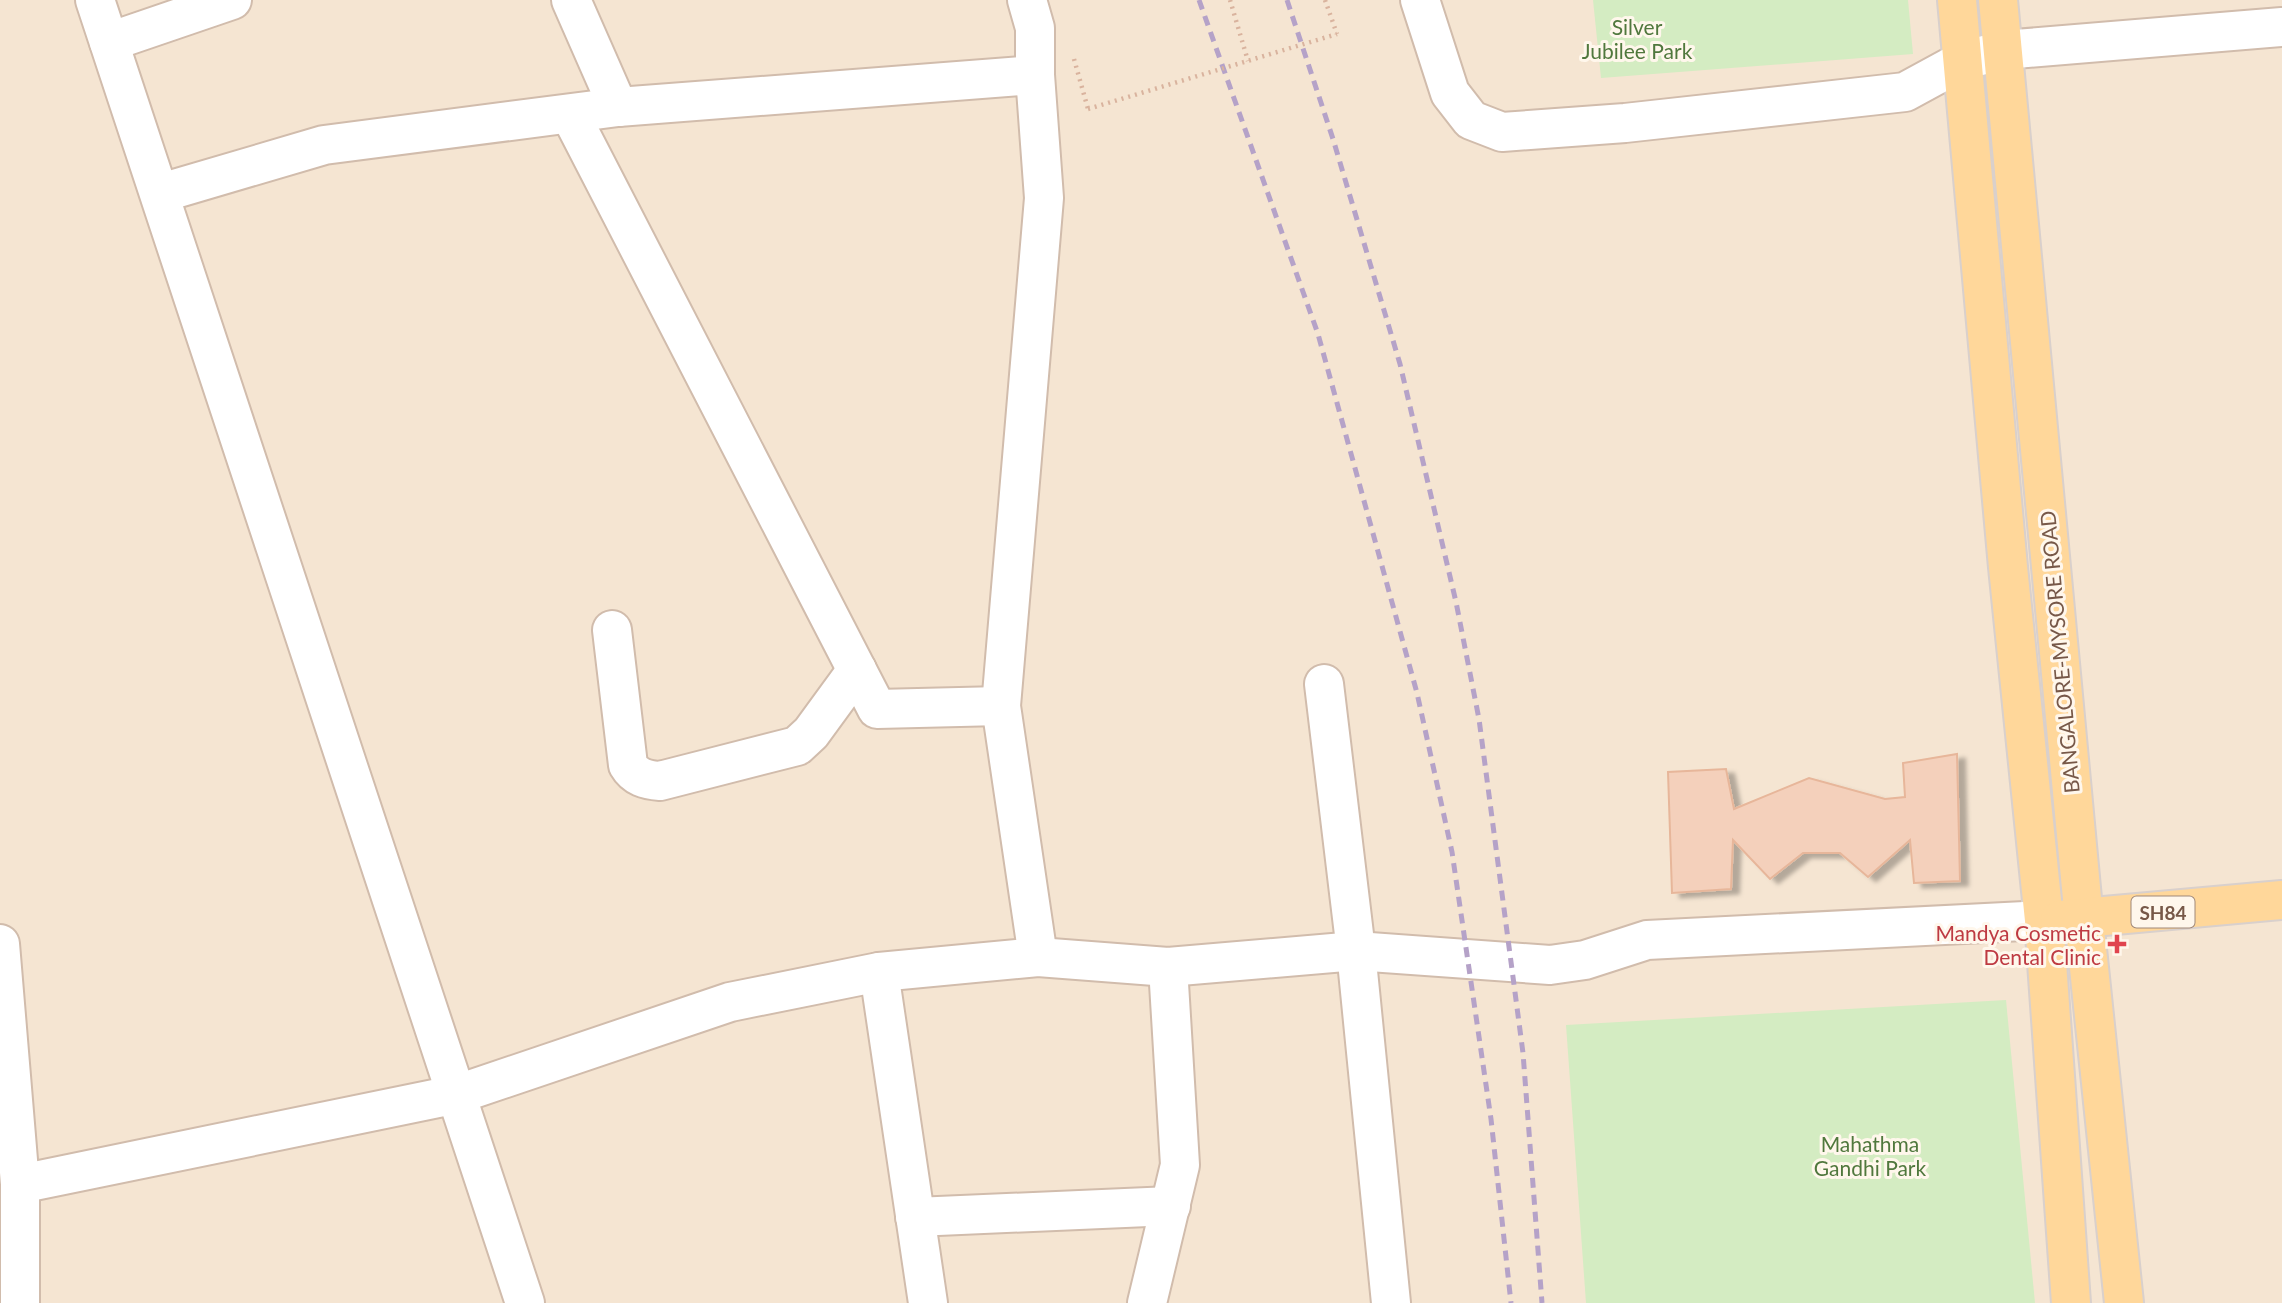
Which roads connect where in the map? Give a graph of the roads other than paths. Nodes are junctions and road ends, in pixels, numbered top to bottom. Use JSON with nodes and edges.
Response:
{"nodes":[{"id":1,"x":95,"y":0,"type":"edge"},
{"id":2,"x":232,"y":0,"type":"edge"},
{"id":3,"x":571,"y":0,"type":"edge"},
{"id":4,"x":1027,"y":0,"type":"edge"},
{"id":5,"x":1420,"y":0,"type":"edge"},
{"id":6,"x":1956,"y":0,"type":"edge"},
{"id":7,"x":1998,"y":0,"type":"edge"},
{"id":8,"x":2282,"y":27,"type":"edge"},
{"id":9,"x":109,"y":41,"type":"junction"},
{"id":10,"x":2003,"y":50,"type":"junction"},
{"id":11,"x":1962,"y":61,"type":"junction"},
{"id":12,"x":1035,"y":75,"type":"junction"},
{"id":13,"x":618,"y":107,"type":"junction"},
{"id":14,"x":570,"y":114,"type":"junction"},
{"id":15,"x":161,"y":193,"type":"junction"},
{"id":16,"x":612,"y":630,"type":"dead end"},
{"id":17,"x":857,"y":670,"type":"junction"},
{"id":18,"x":1324,"y":684,"type":"dead end"},
{"id":19,"x":1001,"y":706,"type":"junction"},
{"id":20,"x":2282,"y":900,"type":"edge"},
{"id":21,"x":2044,"y":920,"type":"junction"},
{"id":22,"x":2084,"y":920,"type":"junction"},
{"id":23,"x":0,"y":944,"type":"edge"},
{"id":24,"x":1356,"y":951,"type":"junction"},
{"id":25,"x":1038,"y":957,"type":"junction"},
{"id":26,"x":1168,"y":967,"type":"junction"},
{"id":27,"x":879,"y":972,"type":"junction"},
{"id":28,"x":458,"y":1094,"type":"junction"},
{"id":29,"x":20,"y":1184,"type":"junction"},
{"id":30,"x":1171,"y":1206,"type":"junction"},
{"id":31,"x":915,"y":1217,"type":"junction"},
{"id":32,"x":20,"y":1303,"type":"edge"},
{"id":33,"x":525,"y":1303,"type":"edge"},
{"id":34,"x":928,"y":1303,"type":"edge"},
{"id":35,"x":1147,"y":1303,"type":"edge"},
{"id":36,"x":1391,"y":1303,"type":"edge"},
{"id":37,"x":2071,"y":1303,"type":"edge"},
{"id":38,"x":2124,"y":1303,"type":"edge"}],
"edges":[{"from":1,"to":9,"type":"street"},
{"from":2,"to":9,"type":"street"},
{"from":3,"to":13,"type":"street"},
{"from":4,"to":12,"type":"street"},
{"from":5,"to":11,"type":"street"},
{"from":6,"to":11,"type":"main road","name":"BANGALORE-MYSORE ROAD"},
{"from":7,"to":10,"type":"main road","name":"BANGALORE-MYSORE ROAD"},
{"from":8,"to":10,"type":"street"},
{"from":9,"to":15,"type":"street"},
{"from":10,"to":11,"type":"street"},
{"from":10,"to":22,"type":"main road","name":"BANGALORE-MYSORE ROAD"},
{"from":11,"to":21,"type":"main road","name":"BANGALORE-MYSORE ROAD"},
{"from":12,"to":13,"type":"street"},
{"from":12,"to":19,"type":"street"},
{"from":13,"to":14,"type":"street"},
{"from":14,"to":15,"type":"street"},
{"from":14,"to":17,"type":"street"},
{"from":15,"to":28,"type":"street"},
{"from":16,"to":17,"type":"street"},
{"from":17,"to":19,"type":"street"},
{"from":18,"to":24,"type":"street"},
{"from":19,"to":25,"type":"street"},
{"from":20,"to":22,"type":"main road","number":"SH84"},
{"from":21,"to":22,"type":"main road","number":"SH84"},
{"from":21,"to":24,"type":"street"},
{"from":21,"to":37,"type":"main road","name":"BANGALORE-MYSORE ROAD"},
{"from":22,"to":38,"type":"main road","name":"BANGALORE-MYSORE ROAD"},
{"from":23,"to":29,"type":"street"},
{"from":24,"to":26,"type":"street"},
{"from":24,"to":36,"type":"street"},
{"from":25,"to":26,"type":"street"},
{"from":25,"to":27,"type":"street"},
{"from":26,"to":30,"type":"street"},
{"from":27,"to":28,"type":"street"},
{"from":27,"to":31,"type":"street"},
{"from":28,"to":29,"type":"street"},
{"from":28,"to":33,"type":"street"},
{"from":29,"to":32,"type":"street"},
{"from":30,"to":31,"type":"street"},
{"from":30,"to":35,"type":"street"},
{"from":31,"to":34,"type":"street"}]}
